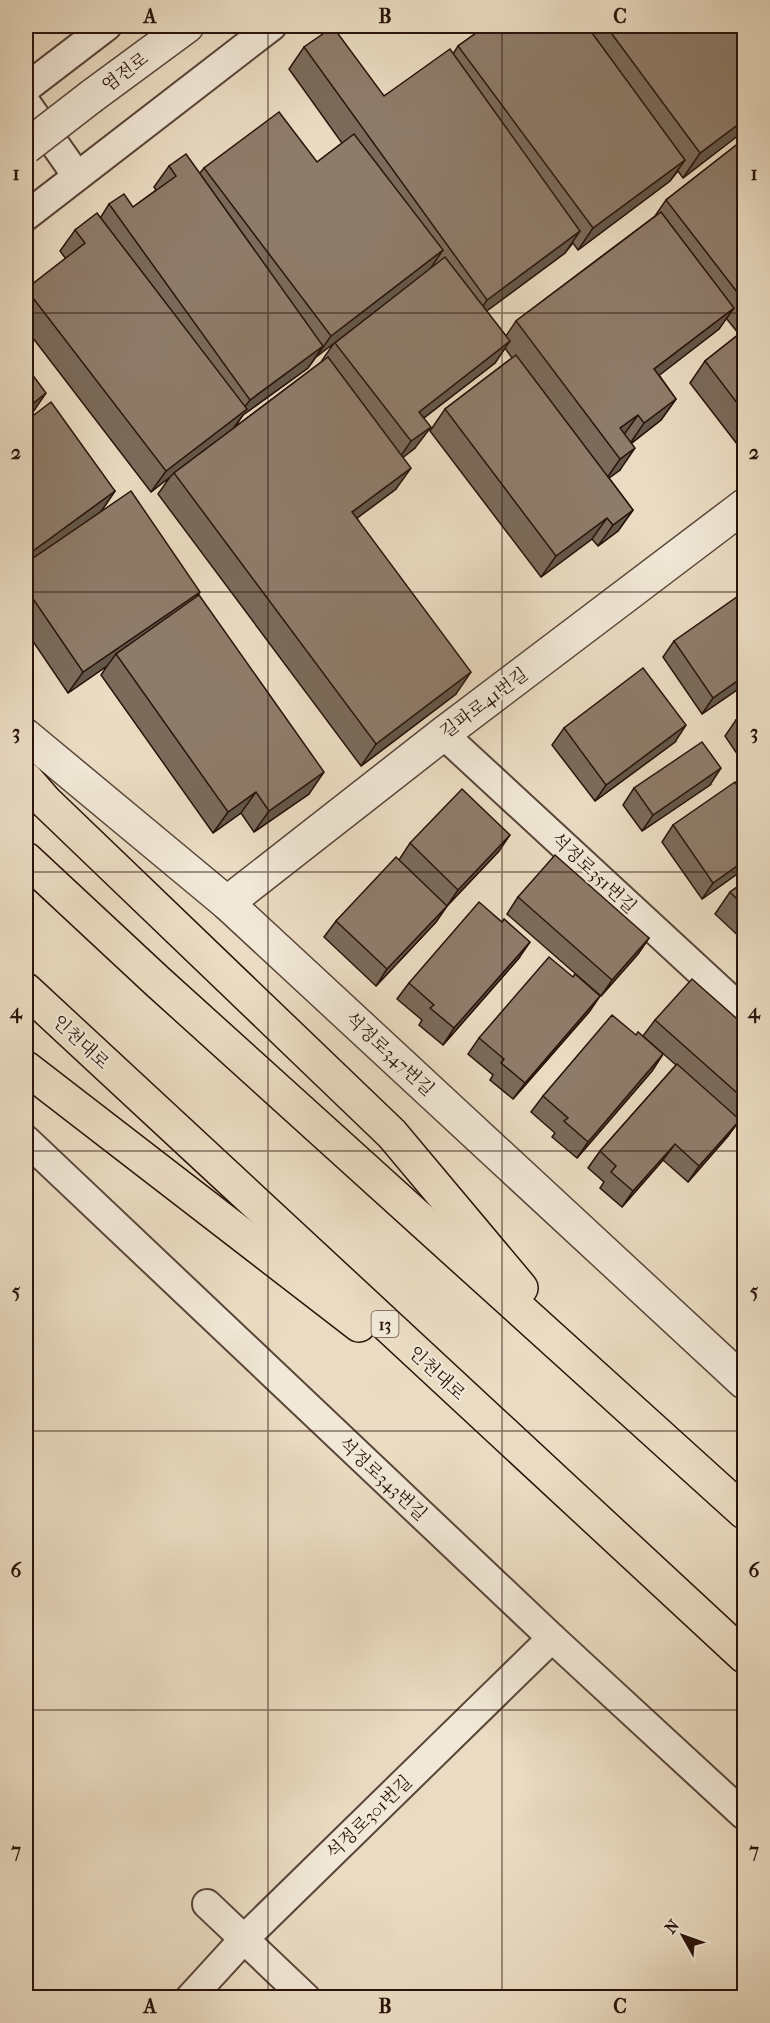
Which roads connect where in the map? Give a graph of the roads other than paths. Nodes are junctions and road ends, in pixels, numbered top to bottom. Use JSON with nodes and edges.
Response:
{"nodes":[{"id":1,"x":107,"y":26,"type":"edge"},
{"id":2,"x":187,"y":26,"type":"edge"},
{"id":3,"x":272,"y":26,"type":"edge"},
{"id":4,"x":26,"y":88,"type":"edge"},
{"id":5,"x":26,"y":103,"type":"edge"},
{"id":6,"x":26,"y":147,"type":"edge"},
{"id":7,"x":77,"y":176,"type":"junction"},
{"id":8,"x":26,"y":216,"type":"edge"},
{"id":9,"x":744,"y":506,"type":"edge"},
{"id":10,"x":443,"y":734,"type":"junction"},
{"id":11,"x":26,"y":736,"type":"edge"},
{"id":12,"x":26,"y":779,"type":"edge"},
{"id":13,"x":26,"y":859,"type":"edge"},
{"id":14,"x":227,"y":903,"type":"junction"},
{"id":15,"x":26,"y":990,"type":"edge"},
{"id":16,"x":744,"y":1012,"type":"edge"},
{"id":17,"x":26,"y":1068,"type":"edge"},
{"id":18,"x":26,"y":1140,"type":"edge"},
{"id":19,"x":744,"y":1382,"type":"edge"},
{"id":20,"x":603,"y":1386,"type":"junction"},
{"id":21,"x":525,"y":1454,"type":"junction"},
{"id":22,"x":744,"y":1512,"type":"edge"},
{"id":23,"x":552,"y":1638,"type":"junction"},
{"id":24,"x":744,"y":1656,"type":"edge"},
{"id":25,"x":744,"y":1815,"type":"edge"},
{"id":26,"x":207,"y":1904,"type":"dead end"},
{"id":27,"x":244,"y":1939,"type":"junction"},
{"id":28,"x":190,"y":1998,"type":"edge"},
{"id":29,"x":306,"y":1998,"type":"edge"}],
"edges":[{"from":1,"to":4,"type":"lane"},
{"from":2,"to":6,"type":"street","name":"염전로","bridge":true},
{"from":3,"to":7,"type":"lane"},
{"from":5,"to":7,"type":"lane"},
{"from":7,"to":8,"type":"lane"},
{"from":9,"to":10,"type":"street","name":"길파로41번길"},
{"from":10,"to":14,"type":"street","name":"길파로41번길"},
{"from":10,"to":16,"type":"lane","name":"석정로351번길"},
{"from":11,"to":14,"type":"street","name":"석정로347번길"},
{"from":12,"to":20,"type":"highway"},
{"from":13,"to":20,"type":"highway"},
{"from":14,"to":19,"type":"street","name":"석정로347번길"},
{"from":15,"to":21,"type":"highway","name":"인천대로","number":"13"},
{"from":17,"to":21,"type":"highway"},
{"from":18,"to":23,"type":"lane","name":"석정로343번길"},
{"from":20,"to":22,"type":"highway"},
{"from":21,"to":24,"type":"highway","name":"인천대로","number":"13"},
{"from":23,"to":25,"type":"lane","name":"석정로343번길"},
{"from":23,"to":27,"type":"lane","name":"석정로301번길"},
{"from":26,"to":27,"type":"lane"},
{"from":27,"to":28,"type":"lane","name":"석정로301번길"},
{"from":27,"to":29,"type":"lane"}]}
